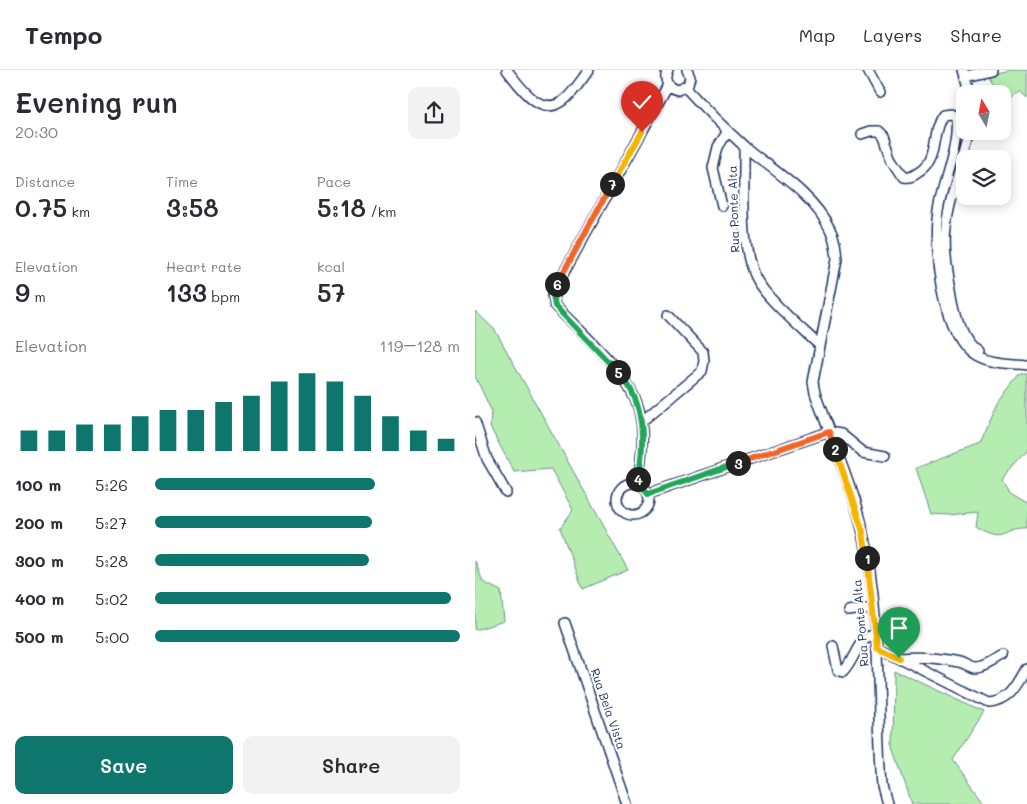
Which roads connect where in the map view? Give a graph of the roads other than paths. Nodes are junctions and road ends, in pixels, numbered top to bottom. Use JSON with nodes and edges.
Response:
{"nodes":[{"id":1,"x":507,"y":70,"type":"edge"},
{"id":2,"x":589,"y":70,"type":"edge"},
{"id":3,"x":668,"y":70,"type":"edge"},
{"id":4,"x":687,"y":70,"type":"edge"},
{"id":5,"x":868,"y":70,"type":"edge"},
{"id":6,"x":991,"y":70,"type":"edge"},
{"id":7,"x":966,"y":73,"type":"edge"},
{"id":8,"x":668,"y":85,"type":"junction"},
{"id":9,"x":685,"y":87,"type":"junction"},
{"id":10,"x":880,"y":92,"type":"dead end"},
{"id":11,"x":728,"y":131,"type":"junction"},
{"id":12,"x":862,"y":134,"type":"dead end"},
{"id":13,"x":967,"y":140,"type":"edge"},
{"id":14,"x":744,"y":146,"type":"junction"},
{"id":15,"x":722,"y":206,"type":"dead end"},
{"id":16,"x":668,"y":315,"type":"dead end"},
{"id":17,"x":820,"y":346,"type":"junction"},
{"id":18,"x":1027,"y":360,"type":"edge"},
{"id":19,"x":1027,"y":364,"type":"edge"},
{"id":20,"x":475,"y":422,"type":"edge"},
{"id":21,"x":641,"y":422,"type":"junction"},
{"id":22,"x":829,"y":432,"type":"junction"},
{"id":23,"x":885,"y":456,"type":"dead end"},
{"id":24,"x":637,"y":484,"type":"junction"},
{"id":25,"x":506,"y":492,"type":"dead end"},
{"id":26,"x":648,"y":494,"type":"junction"},
{"id":27,"x":873,"y":607,"type":"junction"},
{"id":28,"x":849,"y":611,"type":"dead end"},
{"id":29,"x":565,"y":623,"type":"dead end"},
{"id":30,"x":876,"y":633,"type":"junction"},
{"id":31,"x":833,"y":646,"type":"dead end"},
{"id":32,"x":877,"y":647,"type":"junction"},
{"id":33,"x":1003,"y":656,"type":"dead end"},
{"id":34,"x":899,"y":658,"type":"junction"},
{"id":35,"x":1027,"y":669,"type":"edge"},
{"id":36,"x":627,"y":804,"type":"edge"},
{"id":37,"x":887,"y":804,"type":"edge"}],
"edges":[{"from":1,"to":2,"type":"street"},
{"from":3,"to":8,"type":"street"},
{"from":4,"to":9,"type":"street"},
{"from":5,"to":10,"type":"street"},
{"from":6,"to":7,"type":"street"},
{"from":8,"to":9,"type":"street"},
{"from":8,"to":21,"type":"street"},
{"from":9,"to":11,"type":"street"},
{"from":11,"to":14,"type":"street"},
{"from":11,"to":15,"type":"street"},
{"from":12,"to":19,"type":"street"},
{"from":13,"to":18,"type":"street"},
{"from":14,"to":17,"type":"street","name":"Rua Ponte Alta"},
{"from":14,"to":17,"type":"street"},
{"from":16,"to":21,"type":"street"},
{"from":17,"to":22,"type":"street","name":"Rua Ponte Alta"},
{"from":20,"to":25,"type":"street"},
{"from":21,"to":24,"type":"street"},
{"from":22,"to":23,"type":"street"},
{"from":22,"to":26,"type":"street"},
{"from":22,"to":27,"type":"street","name":"Rua Ponte Alta"},
{"from":24,"to":26,"type":"street"},
{"from":24,"to":26,"type":"street"},
{"from":27,"to":28,"type":"street"},
{"from":27,"to":30,"type":"street","name":"Rua Ponte Alta"},
{"from":29,"to":36,"type":"street","name":"Rua Bela Vista"},
{"from":30,"to":31,"type":"street"},
{"from":30,"to":32,"type":"street","name":"Rua Ponte Alta"},
{"from":32,"to":34,"type":"street"},
{"from":32,"to":37,"type":"street","name":"Rua Ponte Alta"},
{"from":33,"to":34,"type":"street"},
{"from":34,"to":35,"type":"street"}]}
